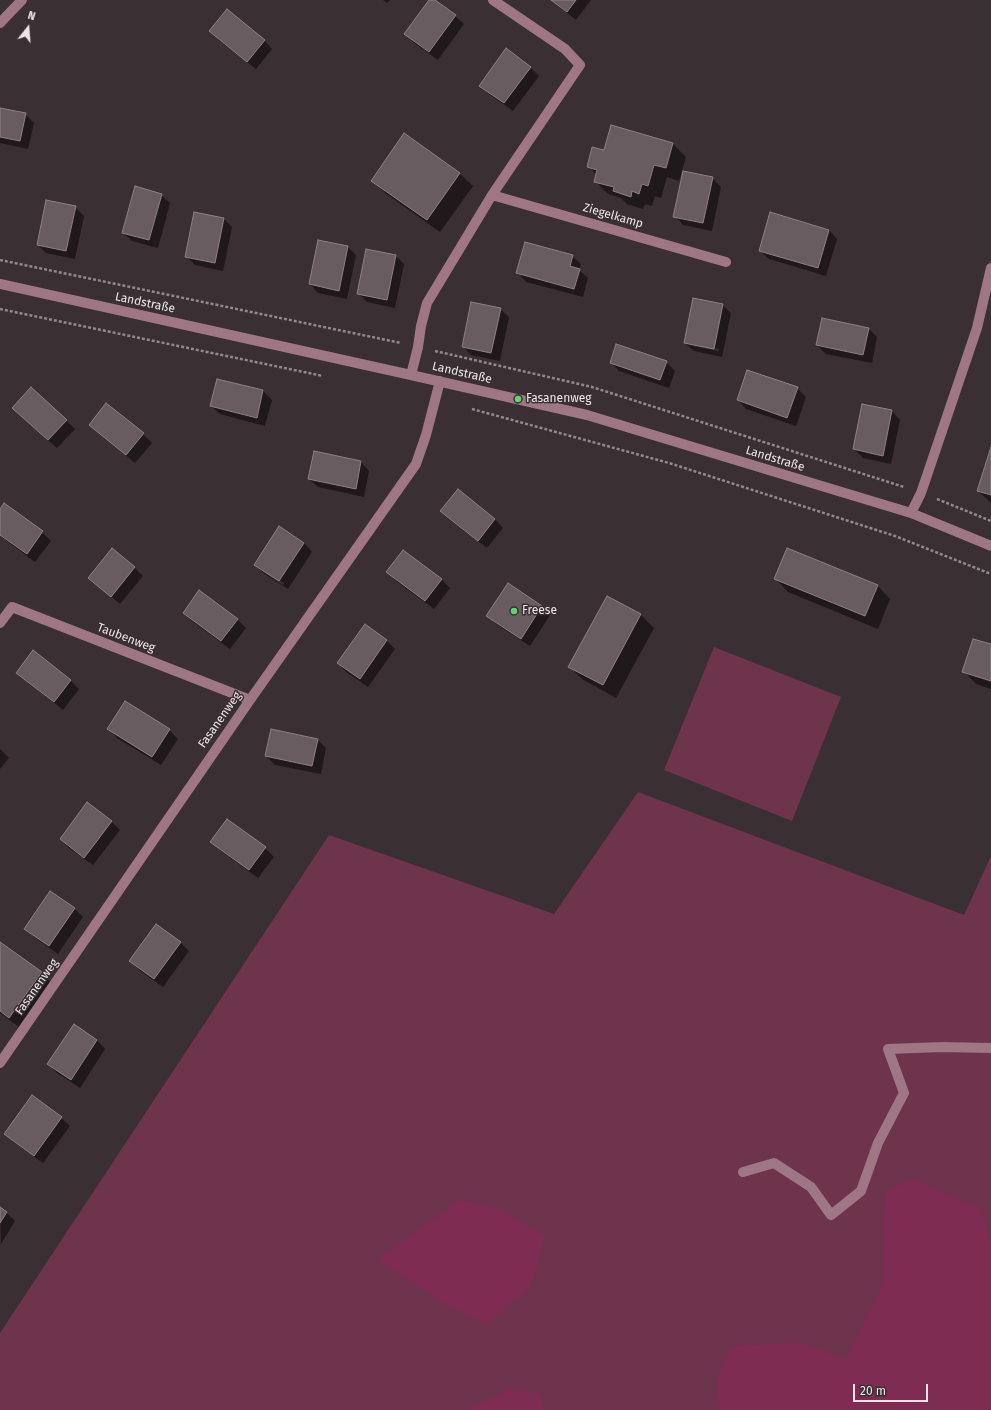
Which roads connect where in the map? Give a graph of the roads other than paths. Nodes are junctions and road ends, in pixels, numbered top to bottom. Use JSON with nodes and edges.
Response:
{"nodes":[{"id":1,"x":22,"y":0,"type":"edge"},
{"id":2,"x":493,"y":0,"type":"edge"},
{"id":3,"x":0,"y":23,"type":"edge"},
{"id":4,"x":492,"y":195,"type":"junction"},
{"id":5,"x":726,"y":262,"type":"dead end"},
{"id":6,"x":991,"y":268,"type":"edge"},
{"id":7,"x":0,"y":284,"type":"edge"},
{"id":8,"x":411,"y":375,"type":"junction"},
{"id":9,"x":440,"y":381,"type":"junction"},
{"id":10,"x":911,"y":513,"type":"junction"},
{"id":11,"x":991,"y":546,"type":"edge"},
{"id":12,"x":0,"y":623,"type":"edge"},
{"id":13,"x":250,"y":700,"type":"junction"},
{"id":14,"x":991,"y":1048,"type":"edge"},
{"id":15,"x":0,"y":1063,"type":"edge"},
{"id":16,"x":743,"y":1172,"type":"dead end"}],
"edges":[{"from":1,"to":3,"type":"street"},
{"from":2,"to":4,"type":"street"},
{"from":4,"to":5,"type":"street","name":"Ziegelkamp"},
{"from":4,"to":8,"type":"street"},
{"from":6,"to":10,"type":"street"},
{"from":7,"to":8,"type":"street","name":"Landstraße"},
{"from":8,"to":9,"type":"street","name":"Landstraße"},
{"from":9,"to":10,"type":"street","name":"Landstraße"},
{"from":9,"to":13,"type":"street","name":"Fasanenweg"},
{"from":10,"to":11,"type":"street","name":"Landstraße"},
{"from":12,"to":13,"type":"street","name":"Taubenweg"},
{"from":13,"to":15,"type":"street","name":"Fasanenweg"},
{"from":14,"to":16,"type":"street"}]}
